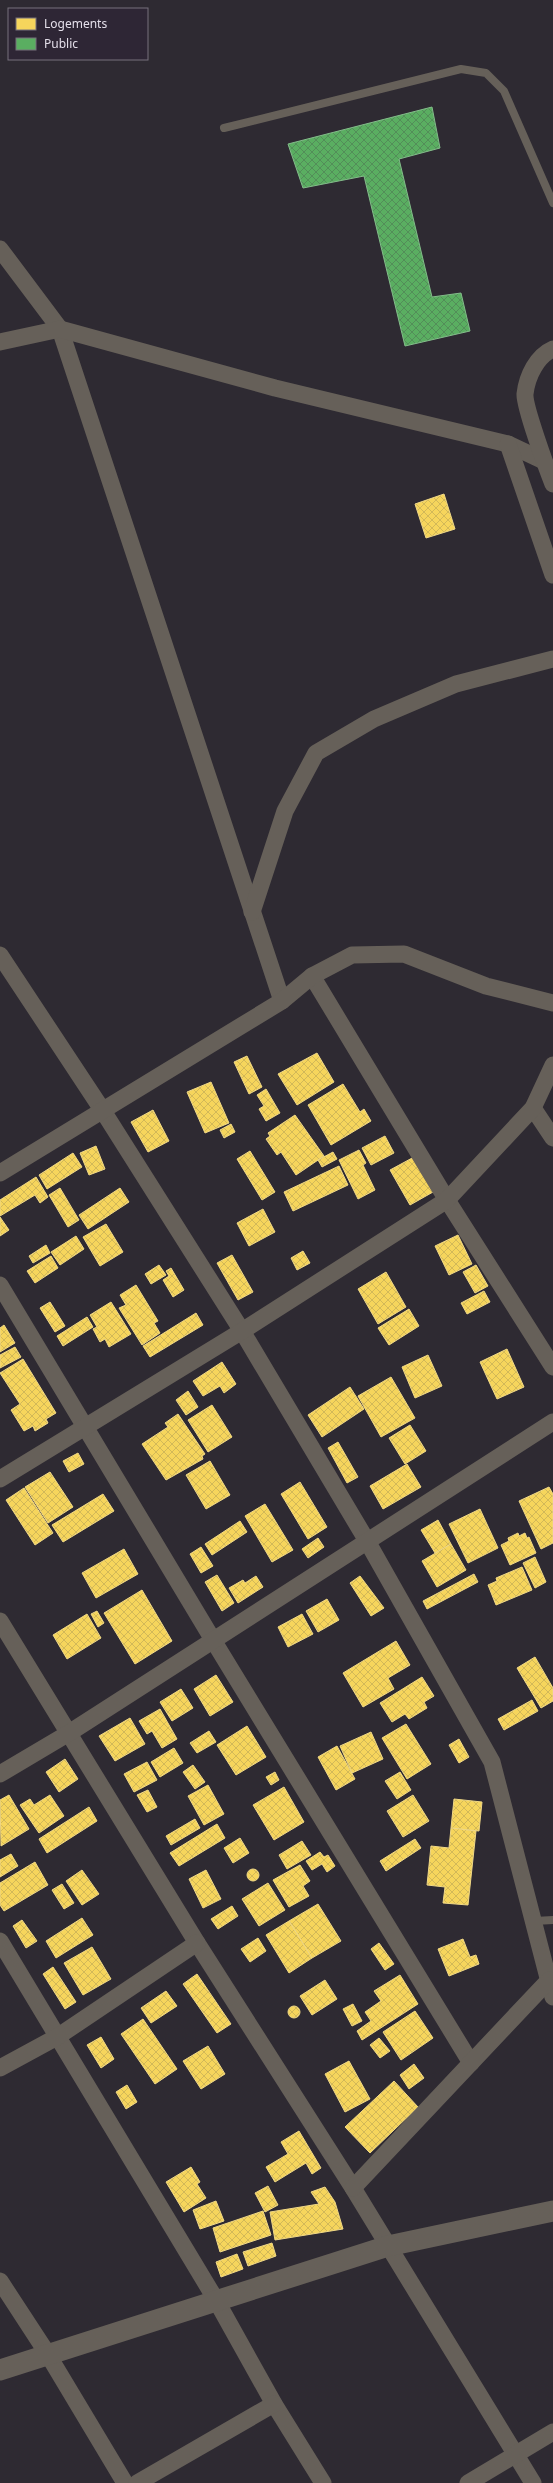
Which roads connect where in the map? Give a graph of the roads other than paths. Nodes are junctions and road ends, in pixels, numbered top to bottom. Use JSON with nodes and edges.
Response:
{"nodes":[{"id":1,"x":224,"y":128,"type":"dead end"},
{"id":2,"x":553,"y":203,"type":"edge"},
{"id":3,"x":0,"y":249,"type":"edge"},
{"id":4,"x":60,"y":329,"type":"junction"},
{"id":5,"x":0,"y":342,"type":"edge"},
{"id":6,"x":553,"y":349,"type":"edge"},
{"id":7,"x":508,"y":444,"type":"junction"},
{"id":8,"x":544,"y":461,"type":"junction"},
{"id":9,"x":553,"y":484,"type":"edge"},
{"id":10,"x":553,"y":575,"type":"edge"},
{"id":11,"x":553,"y":659,"type":"edge"},
{"id":12,"x":252,"y":912,"type":"junction"},
{"id":13,"x":0,"y":955,"type":"edge"},
{"id":14,"x":312,"y":976,"type":"junction"},
{"id":15,"x":282,"y":1001,"type":"junction"},
{"id":16,"x":553,"y":1003,"type":"edge"},
{"id":17,"x":553,"y":1065,"type":"edge"},
{"id":18,"x":533,"y":1108,"type":"junction"},
{"id":19,"x":103,"y":1111,"type":"junction"},
{"id":20,"x":553,"y":1138,"type":"edge"},
{"id":21,"x":0,"y":1174,"type":"edge"},
{"id":22,"x":447,"y":1200,"type":"junction"},
{"id":23,"x":0,"y":1285,"type":"edge"},
{"id":24,"x":242,"y":1331,"type":"junction"},
{"id":25,"x":553,"y":1367,"type":"edge"},
{"id":26,"x":553,"y":1422,"type":"edge"},
{"id":27,"x":84,"y":1426,"type":"junction"},
{"id":28,"x":0,"y":1479,"type":"edge"},
{"id":29,"x":367,"y":1542,"type":"junction"},
{"id":30,"x":0,"y":1621,"type":"edge"},
{"id":31,"x":212,"y":1640,"type":"junction"},
{"id":32,"x":69,"y":1733,"type":"junction"},
{"id":33,"x":0,"y":1774,"type":"edge"},
{"id":34,"x":553,"y":1920,"type":"edge"},
{"id":35,"x":535,"y":1921,"type":"junction"},
{"id":36,"x":0,"y":1941,"type":"edge"},
{"id":37,"x":197,"y":1943,"type":"junction"},
{"id":38,"x":549,"y":1980,"type":"junction"},
{"id":39,"x":553,"y":1997,"type":"edge"},
{"id":40,"x":56,"y":2037,"type":"junction"},
{"id":41,"x":471,"y":2063,"type":"junction"},
{"id":42,"x":0,"y":2068,"type":"edge"},
{"id":43,"x":353,"y":2188,"type":"junction"},
{"id":44,"x":553,"y":2211,"type":"edge"},
{"id":45,"x":388,"y":2246,"type":"junction"},
{"id":46,"x":0,"y":2281,"type":"edge"},
{"id":47,"x":216,"y":2300,"type":"junction"},
{"id":48,"x":48,"y":2353,"type":"junction"},
{"id":49,"x":0,"y":2370,"type":"edge"},
{"id":50,"x":274,"y":2404,"type":"junction"},
{"id":51,"x":553,"y":2432,"type":"edge"},
{"id":52,"x":516,"y":2454,"type":"junction"},
{"id":53,"x":125,"y":2483,"type":"edge"},
{"id":54,"x":138,"y":2483,"type":"edge"},
{"id":55,"x":323,"y":2483,"type":"edge"},
{"id":56,"x":468,"y":2483,"type":"edge"},
{"id":57,"x":533,"y":2483,"type":"edge"}],
"edges":[{"from":1,"to":2,"type":"lane"},
{"from":3,"to":4,"type":"street"},
{"from":4,"to":5,"type":"street"},
{"from":4,"to":7,"type":"street"},
{"from":4,"to":12,"type":"street"},
{"from":6,"to":8,"type":"street"},
{"from":7,"to":8,"type":"street"},
{"from":7,"to":10,"type":"street"},
{"from":8,"to":9,"type":"street"},
{"from":11,"to":12,"type":"street"},
{"from":12,"to":15,"type":"street"},
{"from":13,"to":19,"type":"street"},
{"from":14,"to":15,"type":"street"},
{"from":14,"to":16,"type":"street"},
{"from":14,"to":22,"type":"street"},
{"from":15,"to":19,"type":"street"},
{"from":17,"to":18,"type":"street"},
{"from":18,"to":20,"type":"street"},
{"from":18,"to":22,"type":"street"},
{"from":19,"to":21,"type":"street"},
{"from":19,"to":24,"type":"street"},
{"from":22,"to":24,"type":"street"},
{"from":22,"to":25,"type":"street"},
{"from":23,"to":27,"type":"street"},
{"from":24,"to":27,"type":"street"},
{"from":24,"to":29,"type":"street"},
{"from":26,"to":29,"type":"street"},
{"from":27,"to":28,"type":"street"},
{"from":27,"to":31,"type":"street"},
{"from":29,"to":31,"type":"street"},
{"from":29,"to":35,"type":"street"},
{"from":30,"to":32,"type":"street"},
{"from":31,"to":32,"type":"street"},
{"from":31,"to":41,"type":"street"},
{"from":32,"to":33,"type":"street"},
{"from":32,"to":37,"type":"street"},
{"from":34,"to":35,"type":"lane"},
{"from":35,"to":38,"type":"street"},
{"from":36,"to":40,"type":"street"},
{"from":37,"to":40,"type":"street"},
{"from":37,"to":43,"type":"street"},
{"from":38,"to":39,"type":"street"},
{"from":38,"to":41,"type":"street"},
{"from":40,"to":42,"type":"street"},
{"from":40,"to":47,"type":"street"},
{"from":41,"to":43,"type":"street"},
{"from":43,"to":45,"type":"street"},
{"from":44,"to":45,"type":"street"},
{"from":45,"to":47,"type":"street"},
{"from":45,"to":52,"type":"street"},
{"from":46,"to":48,"type":"street"},
{"from":47,"to":48,"type":"street"},
{"from":47,"to":50,"type":"street"},
{"from":48,"to":49,"type":"street"},
{"from":48,"to":53,"type":"street"},
{"from":50,"to":54,"type":"street"},
{"from":50,"to":55,"type":"street"},
{"from":51,"to":52,"type":"street"},
{"from":52,"to":56,"type":"street"},
{"from":52,"to":57,"type":"street"}]}
